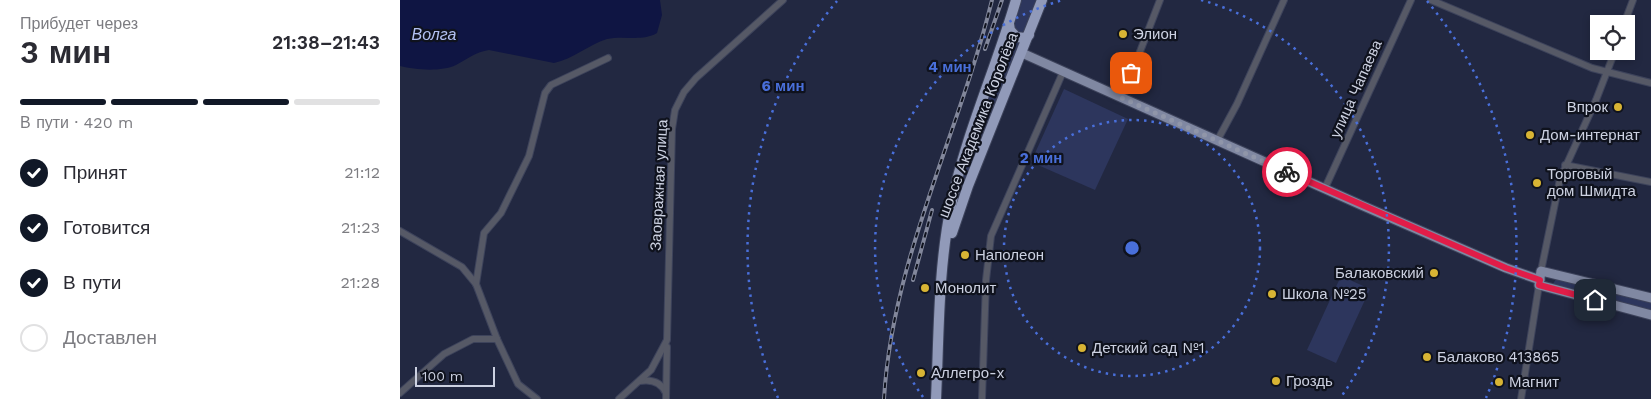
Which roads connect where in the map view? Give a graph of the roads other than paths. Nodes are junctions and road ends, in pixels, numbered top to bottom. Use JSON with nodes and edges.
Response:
{"nodes":[{"id":1,"x":783,"y":0,"type":"edge"},
{"id":2,"x":1016,"y":0,"type":"edge"},
{"id":3,"x":1042,"y":0,"type":"edge"},
{"id":4,"x":1160,"y":0,"type":"edge"},
{"id":5,"x":1284,"y":0,"type":"edge"},
{"id":6,"x":1411,"y":0,"type":"edge"},
{"id":7,"x":1431,"y":0,"type":"edge"},
{"id":8,"x":1633,"y":0,"type":"edge"},
{"id":9,"x":1627,"y":15,"type":"edge"},
{"id":10,"x":1009,"y":24,"type":"junction"},
{"id":11,"x":1030,"y":35,"type":"junction"},
{"id":12,"x":1022,"y":54,"type":"junction"},
{"id":13,"x":608,"y":58,"type":"dead end"},
{"id":14,"x":1612,"y":60,"type":"edge"},
{"id":15,"x":1063,"y":72,"type":"junction"},
{"id":16,"x":1607,"y":73,"type":"junction"},
{"id":17,"x":1651,"y":83,"type":"edge"},
{"id":18,"x":1122,"y":98,"type":"junction"},
{"id":19,"x":1217,"y":140,"type":"junction"},
{"id":20,"x":1565,"y":164,"type":"junction"},
{"id":21,"x":1651,"y":182,"type":"edge"},
{"id":22,"x":1325,"y":188,"type":"junction"},
{"id":23,"x":400,"y":231,"type":"edge"},
{"id":24,"x":944,"y":261,"type":"junction"},
{"id":25,"x":1540,"y":279,"type":"junction"},
{"id":26,"x":476,"y":284,"type":"junction"},
{"id":27,"x":1651,"y":298,"type":"edge"},
{"id":28,"x":1651,"y":315,"type":"edge"},
{"id":29,"x":497,"y":339,"type":"junction"},
{"id":30,"x":667,"y":340,"type":"junction"},
{"id":31,"x":640,"y":380,"type":"junction"},
{"id":32,"x":400,"y":393,"type":"edge"},
{"id":33,"x":666,"y":397,"type":"edge"},
{"id":34,"x":537,"y":399,"type":"edge"},
{"id":35,"x":619,"y":399,"type":"edge"},
{"id":36,"x":936,"y":399,"type":"edge"},
{"id":37,"x":982,"y":399,"type":"edge"},
{"id":38,"x":1522,"y":399,"type":"edge"}],
"edges":[{"from":1,"to":30,"type":"street","name":"Заовражная улица"},
{"from":2,"to":10,"type":"highway","name":"шоссе Академика Королёва"},
{"from":3,"to":11,"type":"highway","name":"шоссе Академика Королёва"},
{"from":4,"to":18,"type":"street"},
{"from":5,"to":19,"type":"street"},
{"from":6,"to":22,"type":"street","name":"улица Чапаева"},
{"from":7,"to":16,"type":"street"},
{"from":8,"to":9,"type":"street"},
{"from":10,"to":11,"type":"highway"},
{"from":10,"to":24,"type":"highway","name":"шоссе Академика Королёва"},
{"from":11,"to":12,"type":"highway","name":"шоссе Академика Королёва"},
{"from":12,"to":15,"type":"main road"},
{"from":12,"to":24,"type":"highway","name":"шоссе Академика Королёва"},
{"from":13,"to":26,"type":"street"},
{"from":14,"to":16,"type":"street"},
{"from":15,"to":18,"type":"main road"},
{"from":15,"to":37,"type":"street"},
{"from":16,"to":17,"type":"street"},
{"from":16,"to":20,"type":"street"},
{"from":18,"to":19,"type":"main road"},
{"from":19,"to":22,"type":"main road"},
{"from":20,"to":21,"type":"street"},
{"from":20,"to":25,"type":"street"},
{"from":22,"to":25,"type":"main road"},
{"from":23,"to":26,"type":"street"},
{"from":24,"to":36,"type":"highway","name":"шоссе Академика Королёва"},
{"from":25,"to":27,"type":"main road"},
{"from":25,"to":28,"type":"main road"},
{"from":25,"to":38,"type":"street"},
{"from":26,"to":29,"type":"street"},
{"from":29,"to":32,"type":"street"},
{"from":29,"to":34,"type":"street"},
{"from":30,"to":31,"type":"street","name":"Заовражная улица"},
{"from":30,"to":33,"type":"street"},
{"from":31,"to":33,"type":"street"},
{"from":31,"to":35,"type":"street","name":"Заовражная улица"}]}
